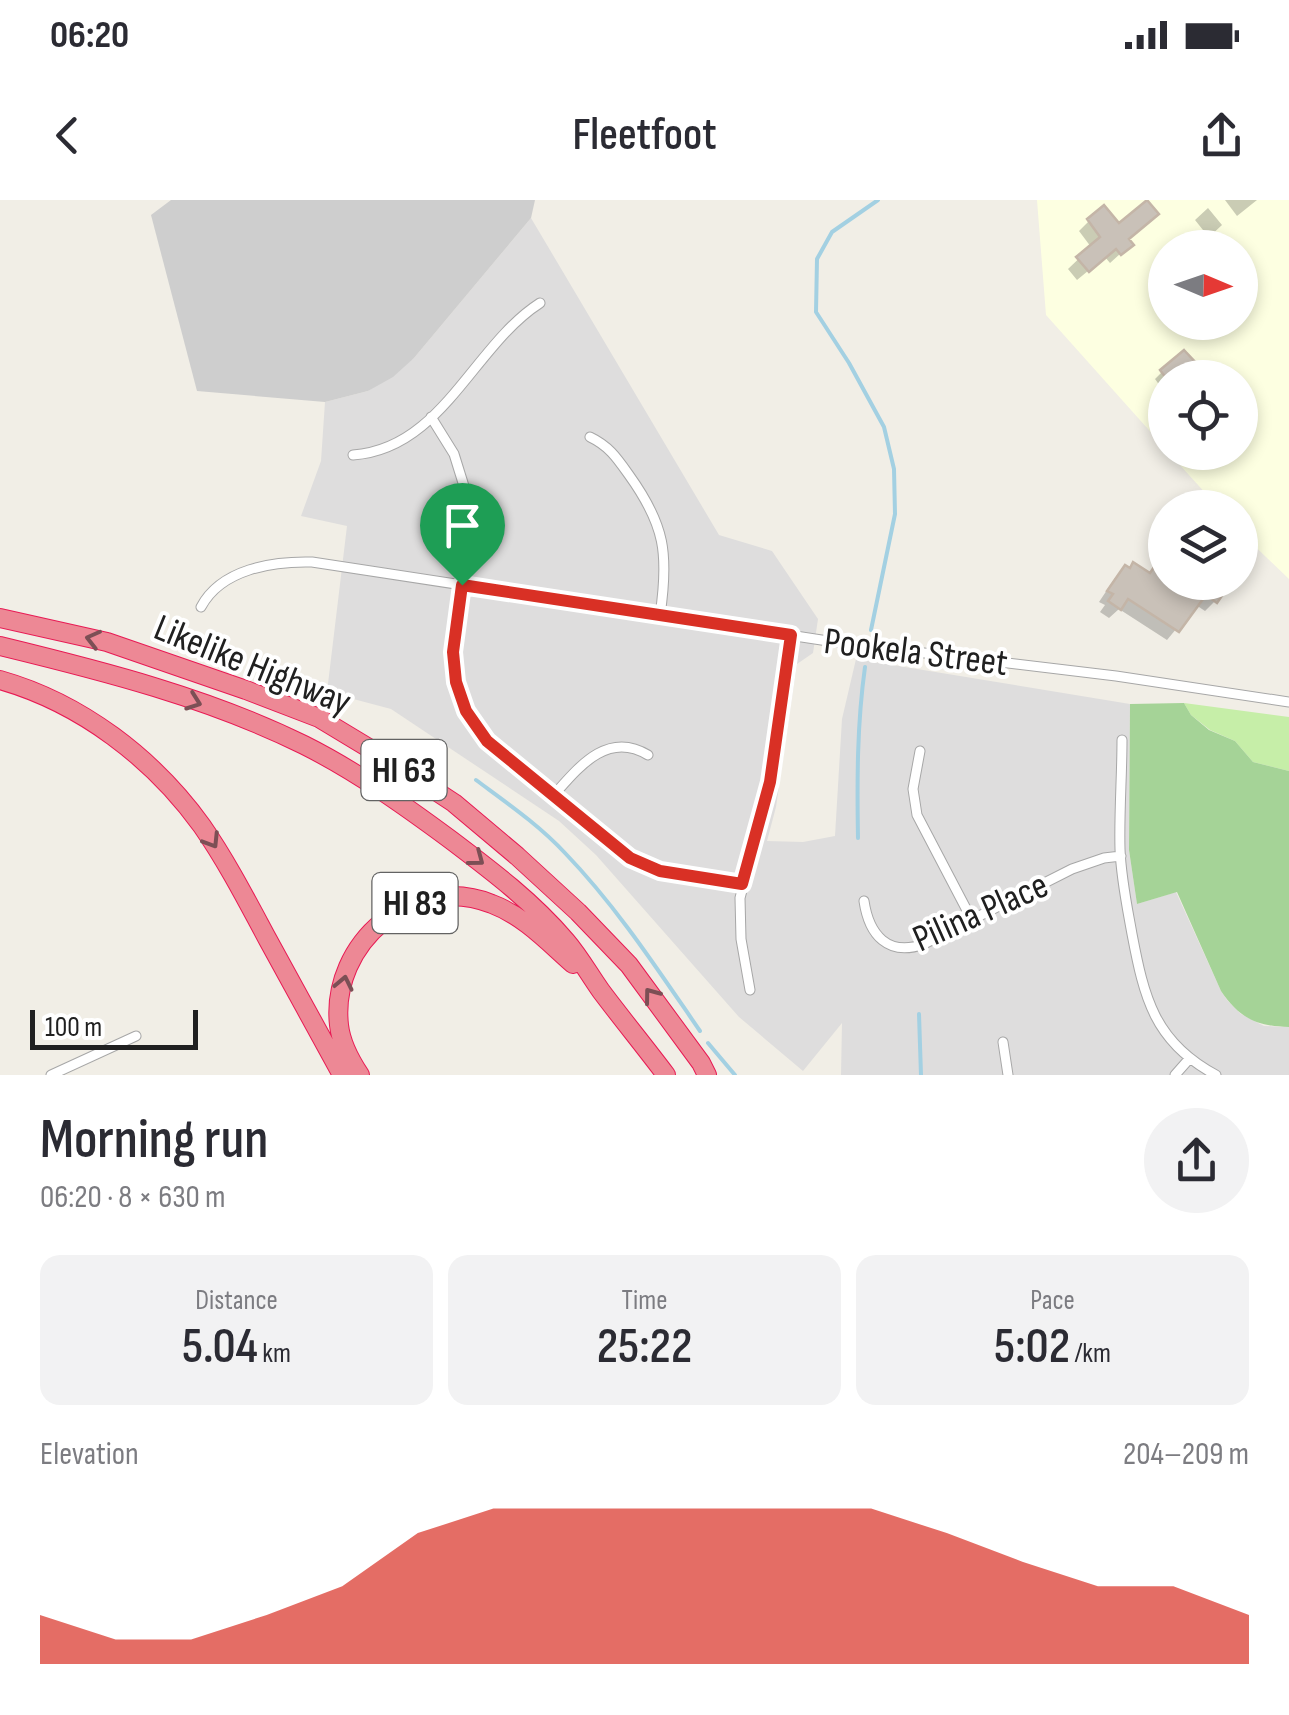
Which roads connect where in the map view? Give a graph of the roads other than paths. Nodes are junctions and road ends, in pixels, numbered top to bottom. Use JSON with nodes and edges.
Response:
{"nodes":[{"id":1,"x":540,"y":303,"type":"dead end"},
{"id":2,"x":432,"y":417,"type":"junction"},
{"id":3,"x":590,"y":437,"type":"dead end"},
{"id":4,"x":353,"y":455,"type":"dead end"},
{"id":5,"x":462,"y":585,"type":"junction"},
{"id":6,"x":200,"y":607,"type":"dead end"},
{"id":7,"x":660,"y":615,"type":"junction"},
{"id":8,"x":0,"y":618,"type":"edge"},
{"id":9,"x":791,"y":635,"type":"junction"},
{"id":10,"x":0,"y":646,"type":"edge"},
{"id":11,"x":0,"y":680,"type":"edge"},
{"id":12,"x":1289,"y":702,"type":"edge"},
{"id":13,"x":1122,"y":740,"type":"dead end"},
{"id":14,"x":920,"y":751,"type":"dead end"},
{"id":15,"x":648,"y":755,"type":"dead end"},
{"id":16,"x":553,"y":796,"type":"junction"},
{"id":17,"x":1121,"y":856,"type":"junction"},
{"id":18,"x":742,"y":884,"type":"junction"},
{"id":19,"x":864,"y":901,"type":"dead end"},
{"id":20,"x":972,"y":920,"type":"junction"},
{"id":21,"x":596,"y":984,"type":"junction"},
{"id":22,"x":750,"y":990,"type":"dead end"},
{"id":23,"x":136,"y":1036,"type":"dead end"},
{"id":24,"x":1003,"y":1042,"type":"dead end"},
{"id":25,"x":1190,"y":1058,"type":"junction"},
{"id":26,"x":51,"y":1075,"type":"edge"},
{"id":27,"x":342,"y":1075,"type":"edge"},
{"id":28,"x":360,"y":1075,"type":"edge"},
{"id":29,"x":666,"y":1075,"type":"edge"},
{"id":30,"x":707,"y":1075,"type":"edge"},
{"id":31,"x":1008,"y":1075,"type":"edge"},
{"id":32,"x":1175,"y":1075,"type":"edge"},
{"id":33,"x":1216,"y":1075,"type":"edge"}],
"edges":[{"from":1,"to":2,"type":"street"},
{"from":2,"to":4,"type":"street"},
{"from":2,"to":5,"type":"street"},
{"from":3,"to":7,"type":"street"},
{"from":5,"to":6,"type":"street","name":"Pookela Street"},
{"from":5,"to":7,"type":"street","name":"Pookela Street"},
{"from":5,"to":16,"type":"street"},
{"from":7,"to":9,"type":"street","name":"Pookela Street"},
{"from":30,"to":8,"type":"highway","name":"Likelike Highway","number":"HI 63","one_way":true},
{"from":9,"to":12,"type":"street","name":"Pookela Street"},
{"from":9,"to":18,"type":"street"},
{"from":10,"to":21,"type":"highway","name":"Likelike Highway","number":"HI 63","one_way":true},
{"from":11,"to":27,"type":"highway","one_way":true},
{"from":13,"to":17,"type":"street"},
{"from":14,"to":20,"type":"street"},
{"from":15,"to":16,"type":"street"},
{"from":16,"to":18,"type":"street"},
{"from":17,"to":20,"type":"street","name":"Pilina Place"},
{"from":17,"to":25,"type":"street"},
{"from":18,"to":22,"type":"street"},
{"from":19,"to":20,"type":"street","name":"Pilina Place"},
{"from":28,"to":21,"type":"highway","number":"HI 83","one_way":true},
{"from":21,"to":29,"type":"highway","name":"Likelike Highway","number":"HI 63"},
{"from":23,"to":26,"type":"street"},
{"from":24,"to":31,"type":"street"},
{"from":25,"to":32,"type":"street"},
{"from":25,"to":33,"type":"street"}]}
